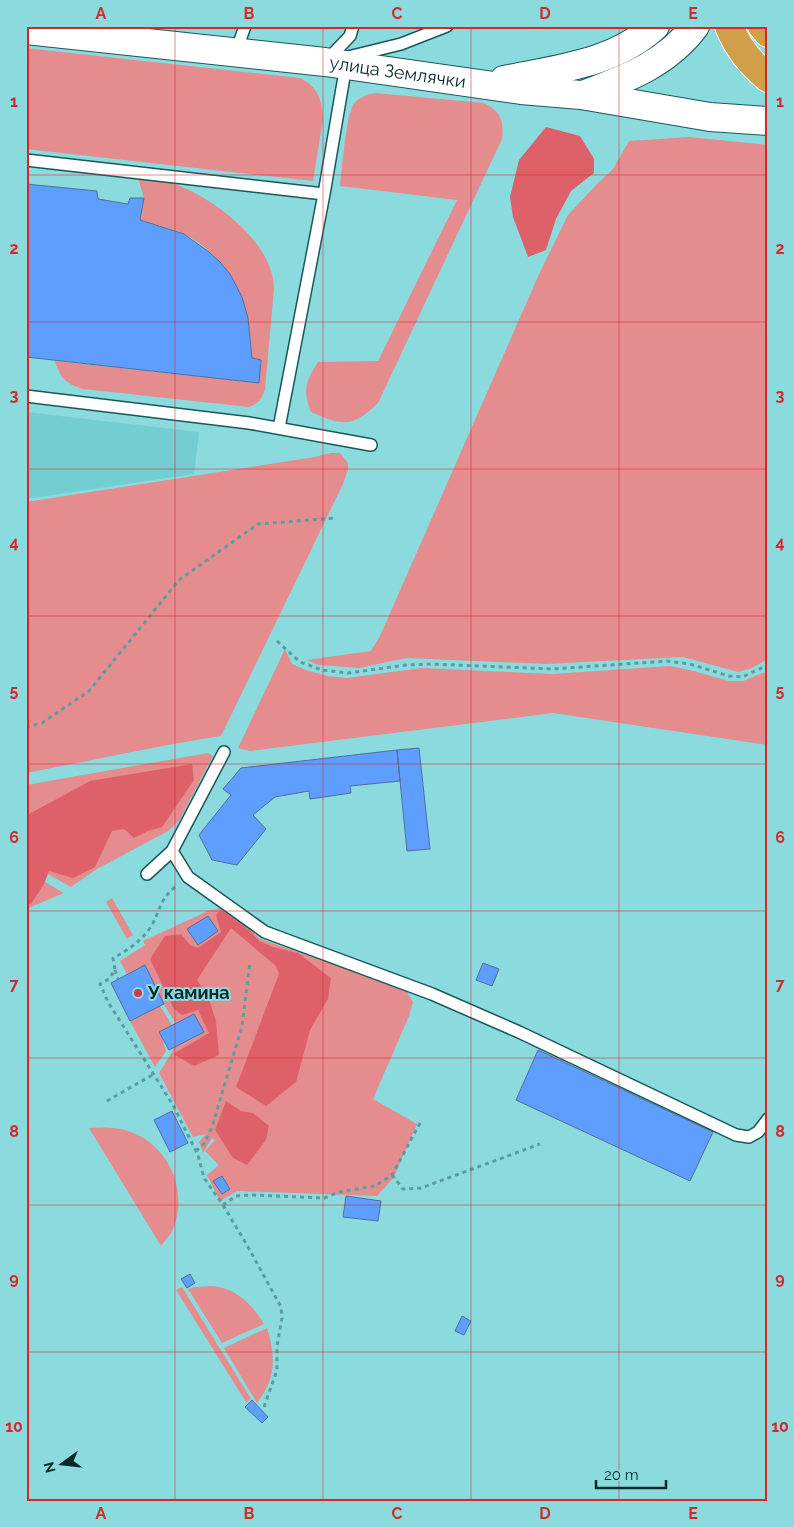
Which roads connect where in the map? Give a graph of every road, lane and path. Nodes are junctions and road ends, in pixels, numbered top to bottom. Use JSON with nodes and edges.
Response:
{"nodes":[{"id":1,"x":245,"y":26,"type":"edge"},
{"id":2,"x":353,"y":26,"type":"edge"},
{"id":3,"x":447,"y":26,"type":"edge"},
{"id":4,"x":655,"y":26,"type":"edge"},
{"id":5,"x":695,"y":26,"type":"edge"},
{"id":6,"x":730,"y":26,"type":"edge"},
{"id":7,"x":762,"y":26,"type":"edge"},
{"id":8,"x":26,"y":30,"type":"edge"},
{"id":9,"x":768,"y":34,"type":"edge"},
{"id":10,"x":236,"y":52,"type":"junction"},
{"id":11,"x":335,"y":64,"type":"junction"},
{"id":12,"x":768,"y":78,"type":"edge"},
{"id":13,"x":481,"y":84,"type":"junction"},
{"id":14,"x":581,"y":95,"type":"junction"},
{"id":15,"x":768,"y":122,"type":"edge"},
{"id":16,"x":26,"y":160,"type":"edge"},
{"id":17,"x":324,"y":194,"type":"junction"},
{"id":18,"x":26,"y":396,"type":"edge"},
{"id":19,"x":279,"y":428,"type":"junction"},
{"id":20,"x":372,"y":446,"type":"dead end"},
{"id":21,"x":336,"y":518,"type":"dead end"},
{"id":22,"x":278,"y":641,"type":"dead end"},
{"id":23,"x":768,"y":665,"type":"edge"},
{"id":24,"x":26,"y":727,"type":"edge"},
{"id":25,"x":224,"y":752,"type":"dead end"},
{"id":26,"x":172,"y":851,"type":"junction"},
{"id":27,"x":147,"y":874,"type":"dead end"},
{"id":28,"x":188,"y":877,"type":"junction"},
{"id":29,"x":250,"y":962,"type":"dead end"},
{"id":30,"x":115,"y":970,"type":"junction"},
{"id":31,"x":118,"y":978,"type":"dead end"},
{"id":32,"x":154,"y":1074,"type":"junction"},
{"id":33,"x":107,"y":1101,"type":"dead end"},
{"id":34,"x":768,"y":1119,"type":"edge"},
{"id":35,"x":420,"y":1123,"type":"dead end"},
{"id":36,"x":540,"y":1144,"type":"dead end"},
{"id":37,"x":196,"y":1151,"type":"junction"},
{"id":38,"x":392,"y":1176,"type":"junction"},
{"id":39,"x":223,"y":1205,"type":"junction"},
{"id":40,"x":264,"y":1407,"type":"dead end"}],
"edges":[{"from":1,"to":10,"type":"lane"},
{"from":2,"to":11,"type":"lane"},
{"from":3,"to":11,"type":"lane"},
{"from":4,"to":13,"type":"main road"},
{"from":5,"to":14,"type":"main road"},
{"from":6,"to":12,"type":"highway"},
{"from":7,"to":9,"type":"highway"},
{"from":8,"to":10,"type":"main road","name":"улица Землячки"},
{"from":10,"to":11,"type":"main road","name":"улица Землячки"},
{"from":11,"to":13,"type":"main road","name":"улица Землячки"},
{"from":11,"to":17,"type":"lane"},
{"from":13,"to":14,"type":"main road","name":"улица Землячки"},
{"from":14,"to":15,"type":"main road","name":"улица Землячки"},
{"from":16,"to":17,"type":"lane"},
{"from":17,"to":19,"type":"lane"},
{"from":18,"to":19,"type":"lane"},
{"from":19,"to":20,"type":"lane"},
{"from":21,"to":24,"type":"path"},
{"from":22,"to":23,"type":"path"},
{"from":25,"to":26,"type":"lane"},
{"from":26,"to":27,"type":"lane"},
{"from":26,"to":28,"type":"lane"},
{"from":28,"to":30,"type":"path"},
{"from":28,"to":34,"type":"lane"},
{"from":29,"to":37,"type":"path"},
{"from":30,"to":31,"type":"path"},
{"from":30,"to":32,"type":"path"},
{"from":32,"to":33,"type":"path"},
{"from":32,"to":37,"type":"path"},
{"from":35,"to":38,"type":"path"},
{"from":36,"to":38,"type":"path"},
{"from":37,"to":39,"type":"path"},
{"from":38,"to":39,"type":"path"},
{"from":39,"to":40,"type":"path"}]}
